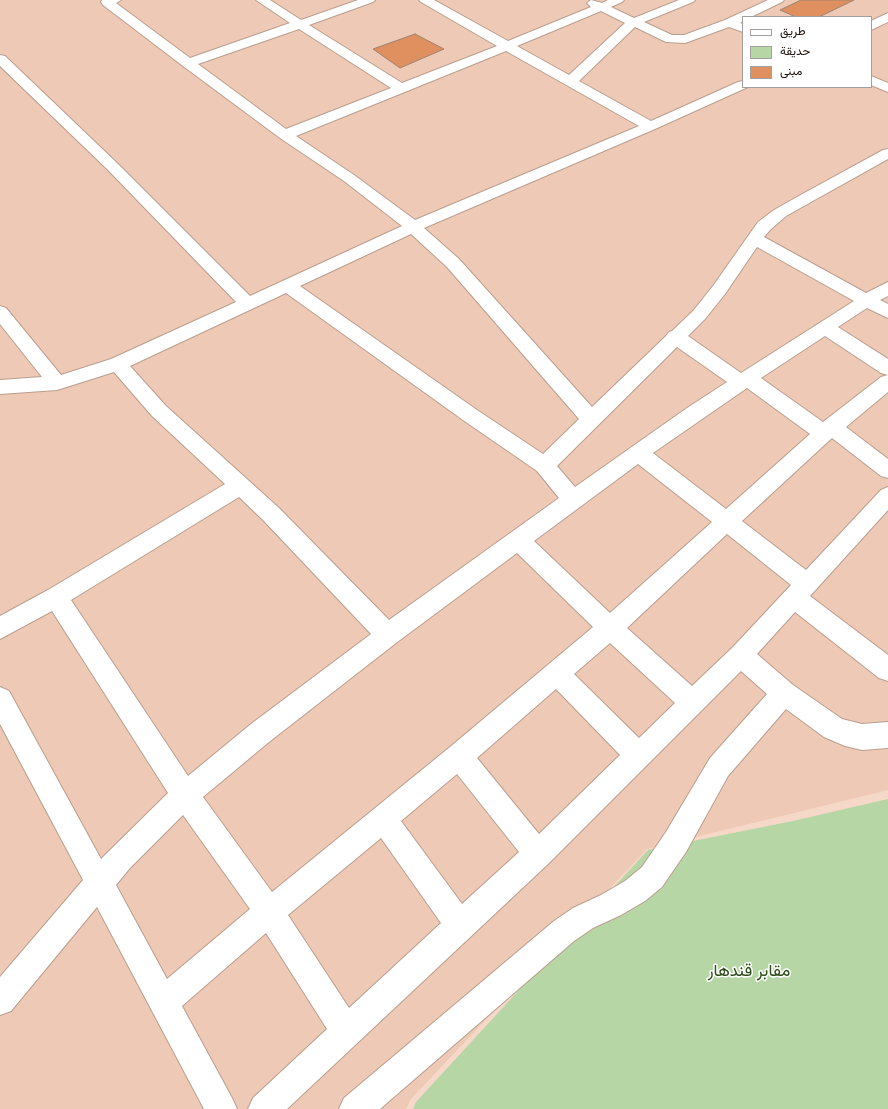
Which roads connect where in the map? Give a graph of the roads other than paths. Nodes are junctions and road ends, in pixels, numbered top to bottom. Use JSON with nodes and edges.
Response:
{"nodes":[{"id":1,"x":262,"y":0,"type":"edge"},
{"id":2,"x":369,"y":0,"type":"edge"},
{"id":3,"x":425,"y":0,"type":"edge"},
{"id":4,"x":586,"y":0,"type":"edge"},
{"id":5,"x":618,"y":0,"type":"edge"},
{"id":6,"x":690,"y":0,"type":"edge"},
{"id":7,"x":778,"y":0,"type":"edge"},
{"id":8,"x":108,"y":1,"type":"edge"},
{"id":9,"x":601,"y":7,"type":"junction"},
{"id":10,"x":744,"y":16,"type":"edge"},
{"id":11,"x":742,"y":17,"type":"edge"},
{"id":12,"x":888,"y":17,"type":"edge"},
{"id":13,"x":632,"y":23,"type":"junction"},
{"id":14,"x":729,"y":23,"type":"junction"},
{"id":15,"x":300,"y":25,"type":"junction"},
{"id":16,"x":872,"y":25,"type":"edge"},
{"id":17,"x":742,"y":28,"type":"edge"},
{"id":18,"x":507,"y":46,"type":"junction"},
{"id":19,"x":0,"y":59,"type":"edge"},
{"id":20,"x":188,"y":63,"type":"junction"},
{"id":21,"x":872,"y":80,"type":"edge"},
{"id":22,"x":571,"y":81,"type":"junction"},
{"id":23,"x":742,"y":85,"type":"edge"},
{"id":24,"x":400,"y":88,"type":"junction"},
{"id":25,"x":888,"y":88,"type":"edge"},
{"id":26,"x":650,"y":126,"type":"junction"},
{"id":27,"x":285,"y":135,"type":"junction"},
{"id":28,"x":888,"y":152,"type":"edge"},
{"id":29,"x":413,"y":227,"type":"junction"},
{"id":30,"x":755,"y":239,"type":"junction"},
{"id":31,"x":286,"y":285,"type":"junction"},
{"id":32,"x":888,"y":288,"type":"edge"},
{"id":33,"x":867,"y":300,"type":"junction"},
{"id":34,"x":247,"y":303,"type":"junction"},
{"id":35,"x":0,"y":312,"type":"edge"},
{"id":36,"x":888,"y":312,"type":"edge"},
{"id":37,"x":825,"y":327,"type":"junction"},
{"id":38,"x":676,"y":336,"type":"junction"},
{"id":39,"x":118,"y":364,"type":"junction"},
{"id":40,"x":744,"y":380,"type":"junction"},
{"id":41,"x":887,"y":381,"type":"edge"},
{"id":42,"x":57,"y":382,"type":"junction"},
{"id":43,"x":0,"y":387,"type":"edge"},
{"id":44,"x":591,"y":419,"type":"junction"},
{"id":45,"x":827,"y":430,"type":"junction"},
{"id":46,"x":638,"y":453,"type":"junction"},
{"id":47,"x":544,"y":465,"type":"junction"},
{"id":48,"x":888,"y":470,"type":"edge"},
{"id":49,"x":240,"y":486,"type":"junction"},
{"id":50,"x":888,"y":496,"type":"edge"},
{"id":51,"x":573,"y":500,"type":"junction"},
{"id":52,"x":725,"y":522,"type":"junction"},
{"id":53,"x":518,"y":540,"type":"junction"},
{"id":54,"x":800,"y":590,"type":"junction"},
{"id":55,"x":56,"y":597,"type":"junction"},
{"id":56,"x":0,"y":628,"type":"edge"},
{"id":57,"x":610,"y":628,"type":"junction"},
{"id":58,"x":388,"y":635,"type":"junction"},
{"id":59,"x":741,"y":654,"type":"junction"},
{"id":60,"x":885,"y":660,"type":"edge"},
{"id":61,"x":557,"y":673,"type":"junction"},
{"id":62,"x":784,"y":693,"type":"junction"},
{"id":63,"x":0,"y":699,"type":"edge"},
{"id":64,"x":692,"y":702,"type":"junction"},
{"id":65,"x":888,"y":735,"type":"edge"},
{"id":66,"x":638,"y":755,"type":"junction"},
{"id":67,"x":459,"y":756,"type":"junction"},
{"id":68,"x":185,"y":795,"type":"junction"},
{"id":69,"x":383,"y":818,"type":"junction"},
{"id":70,"x":538,"y":854,"type":"junction"},
{"id":71,"x":100,"y":882,"type":"junction"},
{"id":72,"x":269,"y":912,"type":"junction"},
{"id":73,"x":460,"y":925,"type":"junction"},
{"id":74,"x":0,"y":1000,"type":"edge"},
{"id":75,"x":164,"y":1002,"type":"junction"},
{"id":76,"x":347,"y":1032,"type":"junction"},
{"id":77,"x":221,"y":1109,"type":"edge"},
{"id":78,"x":264,"y":1109,"type":"edge"},
{"id":79,"x":355,"y":1109,"type":"edge"}],
"edges":[{"from":1,"to":15,"type":"street"},
{"from":2,"to":15,"type":"street"},
{"from":3,"to":18,"type":"street"},
{"from":4,"to":9,"type":"street"},
{"from":5,"to":9,"type":"street"},
{"from":6,"to":13,"type":"street"},
{"from":7,"to":10,"type":"street"},
{"from":8,"to":20,"type":"street"},
{"from":9,"to":13,"type":"street"},
{"from":9,"to":18,"type":"street"},
{"from":11,"to":14,"type":"street"},
{"from":12,"to":16,"type":"street"},
{"from":13,"to":14,"type":"street"},
{"from":13,"to":22,"type":"street"},
{"from":14,"to":17,"type":"street"},
{"from":15,"to":20,"type":"street"},
{"from":15,"to":24,"type":"street"},
{"from":18,"to":22,"type":"street"},
{"from":18,"to":24,"type":"street"},
{"from":19,"to":34,"type":"street"},
{"from":20,"to":27,"type":"street"},
{"from":21,"to":25,"type":"street"},
{"from":22,"to":26,"type":"street"},
{"from":23,"to":26,"type":"street"},
{"from":24,"to":27,"type":"street"},
{"from":26,"to":29,"type":"street"},
{"from":27,"to":29,"type":"street"},
{"from":28,"to":30,"type":"street"},
{"from":29,"to":31,"type":"street"},
{"from":29,"to":44,"type":"street"},
{"from":30,"to":33,"type":"street"},
{"from":30,"to":38,"type":"street"},
{"from":31,"to":34,"type":"street"},
{"from":31,"to":47,"type":"street"},
{"from":32,"to":33,"type":"street"},
{"from":33,"to":36,"type":"street"},
{"from":33,"to":37,"type":"street"},
{"from":34,"to":39,"type":"street"},
{"from":35,"to":42,"type":"street"},
{"from":37,"to":40,"type":"street"},
{"from":37,"to":41,"type":"street"},
{"from":38,"to":40,"type":"street"},
{"from":38,"to":44,"type":"street"},
{"from":39,"to":42,"type":"street"},
{"from":39,"to":49,"type":"street"},
{"from":40,"to":45,"type":"street"},
{"from":40,"to":46,"type":"street"},
{"from":41,"to":45,"type":"street"},
{"from":42,"to":43,"type":"street"},
{"from":44,"to":47,"type":"street"},
{"from":45,"to":48,"type":"street"},
{"from":45,"to":52,"type":"street"},
{"from":46,"to":51,"type":"street"},
{"from":46,"to":52,"type":"street"},
{"from":47,"to":51,"type":"street"},
{"from":49,"to":55,"type":"street"},
{"from":49,"to":58,"type":"street"},
{"from":50,"to":54,"type":"street"},
{"from":51,"to":53,"type":"street"},
{"from":52,"to":54,"type":"street"},
{"from":52,"to":57,"type":"street"},
{"from":53,"to":57,"type":"street"},
{"from":53,"to":58,"type":"street"},
{"from":54,"to":59,"type":"street"},
{"from":54,"to":60,"type":"street"},
{"from":55,"to":56,"type":"street"},
{"from":55,"to":68,"type":"street"},
{"from":57,"to":61,"type":"street"},
{"from":57,"to":64,"type":"street"},
{"from":58,"to":68,"type":"street"},
{"from":59,"to":62,"type":"street"},
{"from":59,"to":64,"type":"street"},
{"from":61,"to":66,"type":"street"},
{"from":61,"to":67,"type":"street"},
{"from":62,"to":65,"type":"street"},
{"from":62,"to":79,"type":"street"},
{"from":63,"to":71,"type":"street"},
{"from":64,"to":66,"type":"street"},
{"from":66,"to":70,"type":"street"},
{"from":67,"to":69,"type":"street"},
{"from":67,"to":70,"type":"street"},
{"from":68,"to":71,"type":"street"},
{"from":68,"to":72,"type":"street"},
{"from":69,"to":72,"type":"street"},
{"from":69,"to":73,"type":"street"},
{"from":70,"to":73,"type":"street"},
{"from":71,"to":74,"type":"street"},
{"from":71,"to":75,"type":"street"},
{"from":72,"to":75,"type":"street"},
{"from":72,"to":76,"type":"street"},
{"from":73,"to":76,"type":"street"},
{"from":75,"to":77,"type":"street"},
{"from":76,"to":78,"type":"street"}]}
